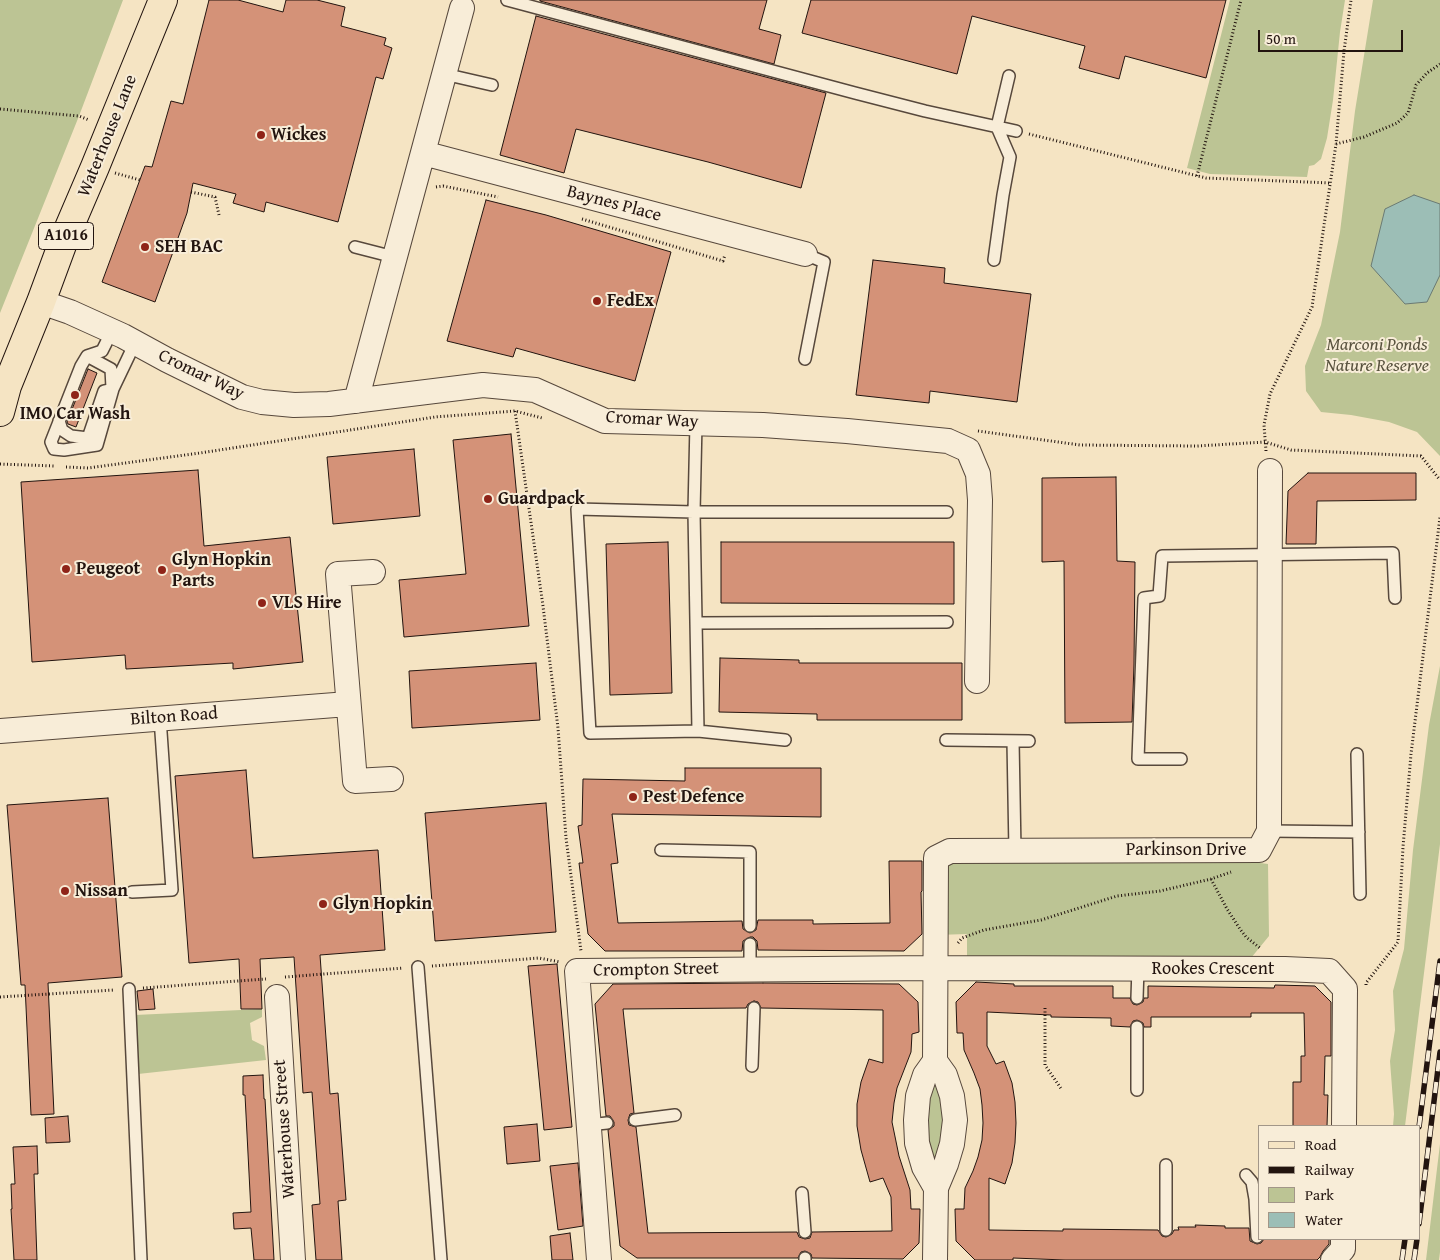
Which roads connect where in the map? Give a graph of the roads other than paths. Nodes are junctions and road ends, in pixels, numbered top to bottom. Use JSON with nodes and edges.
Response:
{"nodes":[{"id":1,"x":163,"y":0,"type":"edge"},
{"id":2,"x":507,"y":0,"type":"edge"},
{"id":3,"x":462,"y":8,"type":"dead end"},
{"id":4,"x":444,"y":74,"type":"junction"},
{"id":5,"x":1009,"y":76,"type":"dead end"},
{"id":6,"x":492,"y":85,"type":"dead end"},
{"id":7,"x":997,"y":127,"type":"junction"},
{"id":8,"x":1016,"y":131,"type":"road end"},
{"id":9,"x":423,"y":153,"type":"junction"},
{"id":10,"x":355,"y":247,"type":"dead end"},
{"id":11,"x":804,"y":254,"type":"joint"},
{"id":12,"x":394,"y":258,"type":"junction"},
{"id":13,"x":994,"y":260,"type":"dead end"},
{"id":14,"x":41,"y":302,"type":"junction"},
{"id":15,"x":112,"y":331,"type":"junction"},
{"id":16,"x":136,"y":343,"type":"junction"},
{"id":17,"x":87,"y":356,"type":"junction"},
{"id":18,"x":805,"y":359,"type":"dead end"},
{"id":19,"x":112,"y":389,"type":"junction"},
{"id":20,"x":356,"y":401,"type":"junction"},
{"id":21,"x":0,"y":412,"type":"edge"},
{"id":22,"x":59,"y":420,"type":"junction"},
{"id":23,"x":696,"y":423,"type":"junction"},
{"id":24,"x":1270,"y":471,"type":"dead end"},
{"id":25,"x":694,"y":512,"type":"junction"},
{"id":26,"x":947,"y":512,"type":"dead end"},
{"id":27,"x":1270,"y":555,"type":"junction"},
{"id":28,"x":373,"y":572,"type":"dead end"},
{"id":29,"x":1395,"y":598,"type":"dead end"},
{"id":30,"x":947,"y":622,"type":"dead end"},
{"id":31,"x":696,"y":623,"type":"junction"},
{"id":32,"x":977,"y":681,"type":"dead end"},
{"id":33,"x":348,"y":704,"type":"junction"},
{"id":34,"x":160,"y":718,"type":"junction"},
{"id":35,"x":0,"y":731,"type":"edge"},
{"id":36,"x":698,"y":732,"type":"junction"},
{"id":37,"x":785,"y":740,"type":"dead end"},
{"id":38,"x":946,"y":740,"type":"dead end"},
{"id":39,"x":1013,"y":741,"type":"junction"},
{"id":40,"x":1029,"y":741,"type":"dead end"},
{"id":41,"x":1357,"y":754,"type":"dead end"},
{"id":42,"x":1181,"y":759,"type":"dead end"},
{"id":43,"x":392,"y":779,"type":"dead end"},
{"id":44,"x":1359,"y":832,"type":"junction"},
{"id":45,"x":1264,"y":841,"type":"junction"},
{"id":46,"x":661,"y":850,"type":"dead end"},
{"id":47,"x":1015,"y":851,"type":"junction"},
{"id":48,"x":132,"y":892,"type":"dead end"},
{"id":49,"x":1360,"y":894,"type":"dead end"},
{"id":50,"x":750,"y":926,"type":"dead end"},
{"id":51,"x":750,"y":944,"type":"dead end"},
{"id":52,"x":418,"y":967,"type":"road end"},
{"id":53,"x":935,"y":968,"type":"junction"},
{"id":54,"x":1138,"y":968,"type":"junction"},
{"id":55,"x":753,"y":973,"type":"junction"},
{"id":56,"x":279,"y":984,"type":"road end"},
{"id":57,"x":129,"y":989,"type":"road end"},
{"id":58,"x":1137,"y":998,"type":"dead end"},
{"id":59,"x":754,"y":1008,"type":"dead end"},
{"id":60,"x":1137,"y":1027,"type":"dead end"},
{"id":61,"x":935,"y":1061,"type":"junction"},
{"id":62,"x":752,"y":1066,"type":"dead end"},
{"id":63,"x":1137,"y":1090,"type":"dead end"},
{"id":64,"x":675,"y":1115,"type":"dead end"},
{"id":65,"x":635,"y":1120,"type":"dead end"},
{"id":66,"x":1344,"y":1125,"type":"edge"},
{"id":67,"x":1166,"y":1165,"type":"dead end"},
{"id":68,"x":1246,"y":1175,"type":"dead end"},
{"id":69,"x":936,"y":1188,"type":"junction"},
{"id":70,"x":802,"y":1193,"type":"dead end"},
{"id":71,"x":1166,"y":1230,"type":"dead end"},
{"id":72,"x":805,"y":1232,"type":"dead end"},
{"id":73,"x":1257,"y":1237,"type":"dead end"},
{"id":74,"x":1344,"y":1240,"type":"edge"},
{"id":75,"x":141,"y":1260,"type":"edge"},
{"id":76,"x":293,"y":1260,"type":"edge"},
{"id":77,"x":442,"y":1260,"type":"edge"},
{"id":78,"x":599,"y":1260,"type":"edge"},
{"id":79,"x":935,"y":1260,"type":"edge"},
{"id":80,"x":1333,"y":1260,"type":"edge"}],
"edges":[{"from":1,"to":14,"type":"main road","name":"Waterhouse Lane","number":"A1016"},
{"from":2,"to":7,"type":"lane"},
{"from":3,"to":4,"type":"street"},
{"from":4,"to":6,"type":"lane"},
{"from":4,"to":9,"type":"street"},
{"from":5,"to":7,"type":"lane"},
{"from":7,"to":8,"type":"lane"},
{"from":7,"to":13,"type":"lane"},
{"from":9,"to":11,"type":"street","name":"Baynes Place"},
{"from":9,"to":12,"type":"street"},
{"from":10,"to":12,"type":"lane"},
{"from":11,"to":18,"type":"lane"},
{"from":12,"to":20,"type":"street"},
{"from":14,"to":15,"type":"street","name":"Cromar Way"},
{"from":14,"to":21,"type":"main road","name":"Waterhouse Lane","number":"A1016"},
{"from":15,"to":16,"type":"street","name":"Cromar Way"},
{"from":15,"to":17,"type":"lane"},
{"from":16,"to":19,"type":"lane"},
{"from":16,"to":20,"type":"street","name":"Cromar Way"},
{"from":17,"to":19,"type":"lane"},
{"from":17,"to":22,"type":"lane"},
{"from":19,"to":22,"type":"lane"},
{"from":19,"to":22,"type":"lane"},
{"from":20,"to":23,"type":"street","name":"Cromar Way"},
{"from":23,"to":25,"type":"lane"},
{"from":23,"to":32,"type":"street","name":"Cromar Way"},
{"from":24,"to":27,"type":"street","name":"Parkinson Drive"},
{"from":25,"to":26,"type":"lane"},
{"from":25,"to":31,"type":"lane"},
{"from":25,"to":36,"type":"lane"},
{"from":27,"to":29,"type":"lane"},
{"from":27,"to":42,"type":"lane"},
{"from":27,"to":45,"type":"street","name":"Parkinson Drive"},
{"from":28,"to":33,"type":"street"},
{"from":30,"to":31,"type":"lane"},
{"from":31,"to":36,"type":"lane"},
{"from":33,"to":34,"type":"street","name":"Bilton Road"},
{"from":33,"to":43,"type":"street"},
{"from":34,"to":35,"type":"street","name":"Bilton Road"},
{"from":34,"to":48,"type":"lane"},
{"from":36,"to":37,"type":"lane"},
{"from":38,"to":39,"type":"lane"},
{"from":39,"to":40,"type":"lane"},
{"from":39,"to":47,"type":"lane"},
{"from":41,"to":44,"type":"lane"},
{"from":44,"to":45,"type":"lane"},
{"from":44,"to":49,"type":"lane"},
{"from":45,"to":47,"type":"street","name":"Parkinson Drive"},
{"from":46,"to":50,"type":"lane"},
{"from":47,"to":53,"type":"street","name":"Parkinson Drive"},
{"from":51,"to":55,"type":"lane"},
{"from":52,"to":77,"type":"lane"},
{"from":53,"to":54,"type":"street","name":"Rookes Crescent"},
{"from":53,"to":55,"type":"street","name":"Crompton Street"},
{"from":53,"to":61,"type":"street","name":"Parkinson Drive"},
{"from":54,"to":58,"type":"lane"},
{"from":54,"to":66,"type":"street","name":"Rookes Crescent"},
{"from":55,"to":78,"type":"street","name":"Crompton Street"},
{"from":56,"to":76,"type":"street","name":"Waterhouse Street"},
{"from":57,"to":75,"type":"lane"},
{"from":59,"to":62,"type":"lane"},
{"from":60,"to":63,"type":"lane"},
{"from":61,"to":69,"type":"street"},
{"from":61,"to":69,"type":"street"},
{"from":64,"to":65,"type":"lane"},
{"from":67,"to":71,"type":"lane"},
{"from":68,"to":73,"type":"lane"},
{"from":69,"to":79,"type":"street"},
{"from":70,"to":72,"type":"lane"},
{"from":74,"to":80,"type":"street"}]}
